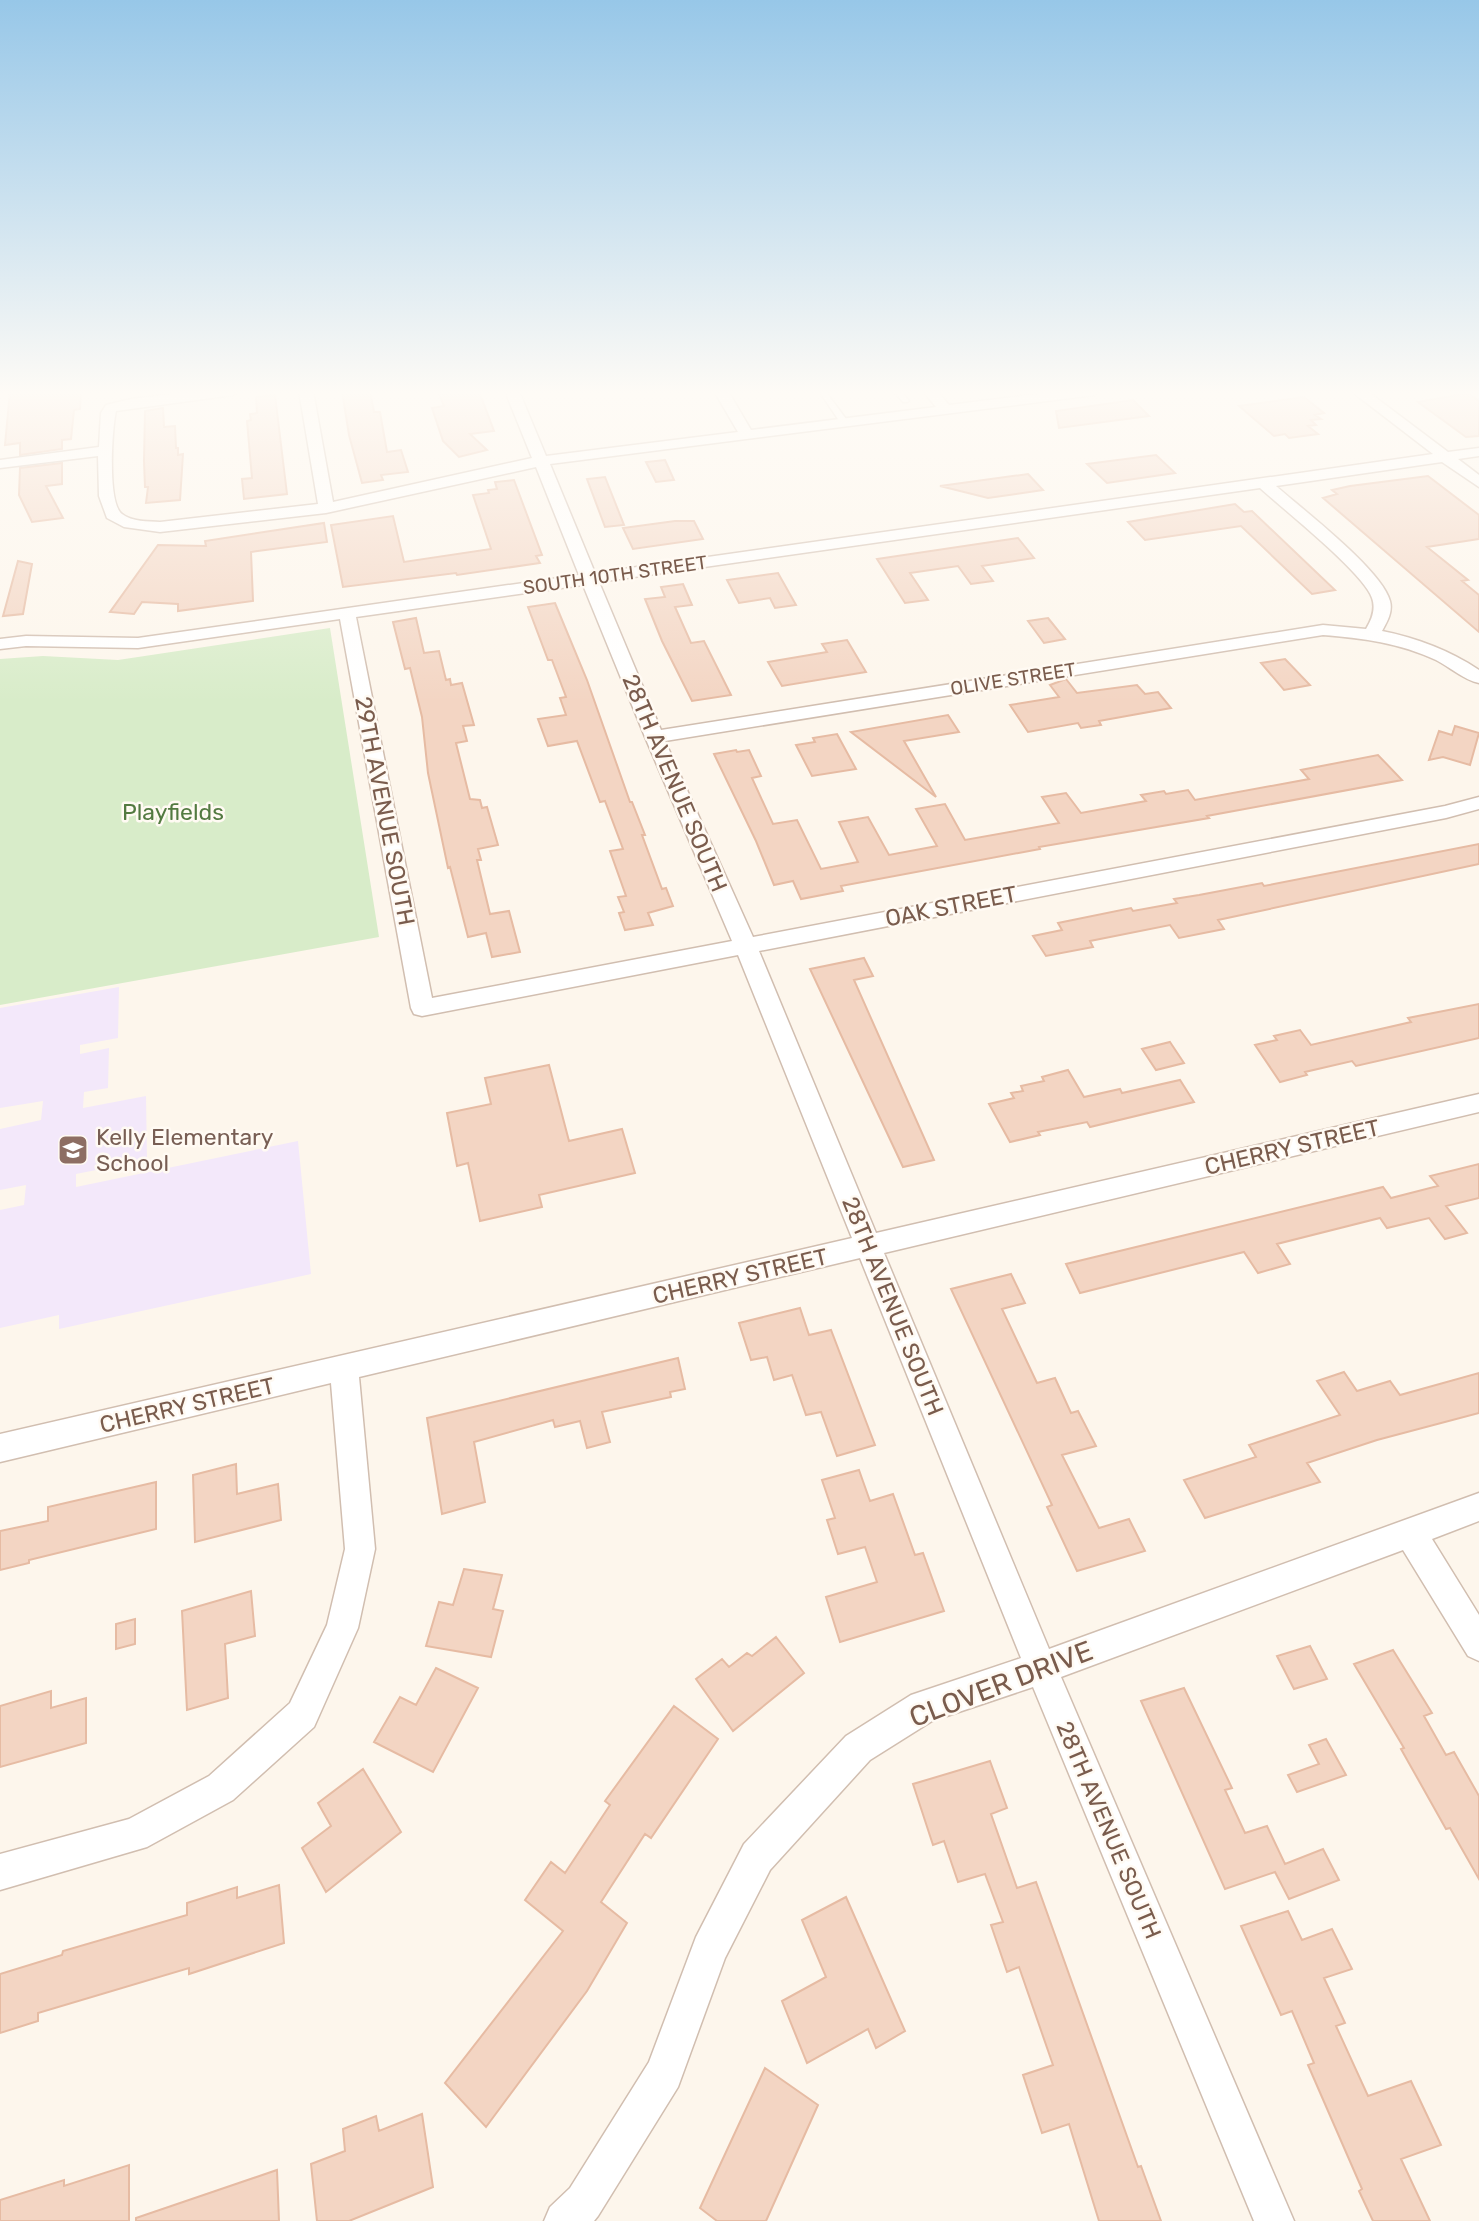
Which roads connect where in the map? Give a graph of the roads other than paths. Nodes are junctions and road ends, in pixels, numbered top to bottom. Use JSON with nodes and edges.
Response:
{"nodes":[{"id":1,"x":107,"y":495,"type":"edge"},
{"id":2,"x":324,"y":495,"type":"edge"},
{"id":3,"x":387,"y":495,"type":"edge"},
{"id":4,"x":554,"y":495,"type":"edge"},
{"id":5,"x":1182,"y":495,"type":"edge"},
{"id":6,"x":1277,"y":495,"type":"edge"},
{"id":7,"x":326,"y":508,"type":"junction"},
{"id":8,"x":588,"y":579,"type":"junction"},
{"id":9,"x":347,"y":613,"type":"junction"},
{"id":10,"x":1372,"y":634,"type":"junction"},
{"id":11,"x":0,"y":644,"type":"edge"},
{"id":12,"x":1479,"y":678,"type":"edge"},
{"id":13,"x":654,"y":737,"type":"junction"},
{"id":14,"x":1479,"y":803,"type":"edge"},
{"id":15,"x":745,"y":945,"type":"junction"},
{"id":16,"x":422,"y":1008,"type":"joint"},
{"id":17,"x":1479,"y":1103,"type":"edge"},
{"id":18,"x":868,"y":1246,"type":"junction"},
{"id":19,"x":344,"y":1369,"type":"junction"},
{"id":20,"x":0,"y":1448,"type":"edge"},
{"id":21,"x":1479,"y":1507,"type":"edge"},
{"id":22,"x":1410,"y":1532,"type":"junction"},
{"id":23,"x":1479,"y":1645,"type":"edge"},
{"id":24,"x":1041,"y":1668,"type":"junction"},
{"id":25,"x":0,"y":1872,"type":"edge"},
{"id":26,"x":564,"y":2221,"type":"edge"},
{"id":27,"x":1274,"y":2221,"type":"edge"}],
"edges":[{"from":1,"to":7,"type":"street"},
{"from":2,"to":7,"type":"street"},
{"from":3,"to":7,"type":"street"},
{"from":4,"to":8,"type":"street","name":"28TH AVENUE SOUTH"},
{"from":5,"to":8,"type":"street","name":"SOUTH 10TH STREET"},
{"from":6,"to":10,"type":"street"},
{"from":8,"to":9,"type":"street","name":"SOUTH 10TH STREET"},
{"from":8,"to":13,"type":"street","name":"28TH AVENUE SOUTH"},
{"from":9,"to":11,"type":"street","name":"SOUTH 10TH STREET"},
{"from":9,"to":16,"type":"street","name":"29TH AVENUE SOUTH"},
{"from":10,"to":12,"type":"street","name":"OLIVE STREET"},
{"from":10,"to":13,"type":"street","name":"OLIVE STREET"},
{"from":13,"to":15,"type":"street","name":"28TH AVENUE SOUTH"},
{"from":14,"to":15,"type":"street","name":"OAK STREET"},
{"from":15,"to":16,"type":"street","name":"OAK STREET"},
{"from":15,"to":18,"type":"street","name":"28TH AVENUE SOUTH"},
{"from":17,"to":18,"type":"street","name":"CHERRY STREET"},
{"from":18,"to":19,"type":"street","name":"CHERRY STREET"},
{"from":18,"to":24,"type":"street","name":"28TH AVENUE SOUTH"},
{"from":19,"to":20,"type":"street","name":"CHERRY STREET"},
{"from":19,"to":25,"type":"street"},
{"from":21,"to":22,"type":"street","name":"CLOVER DRIVE"},
{"from":22,"to":23,"type":"street"},
{"from":22,"to":24,"type":"street","name":"CLOVER DRIVE"},
{"from":24,"to":26,"type":"street","name":"CLOVER DRIVE"},
{"from":24,"to":27,"type":"street","name":"28TH AVENUE SOUTH"}]}
